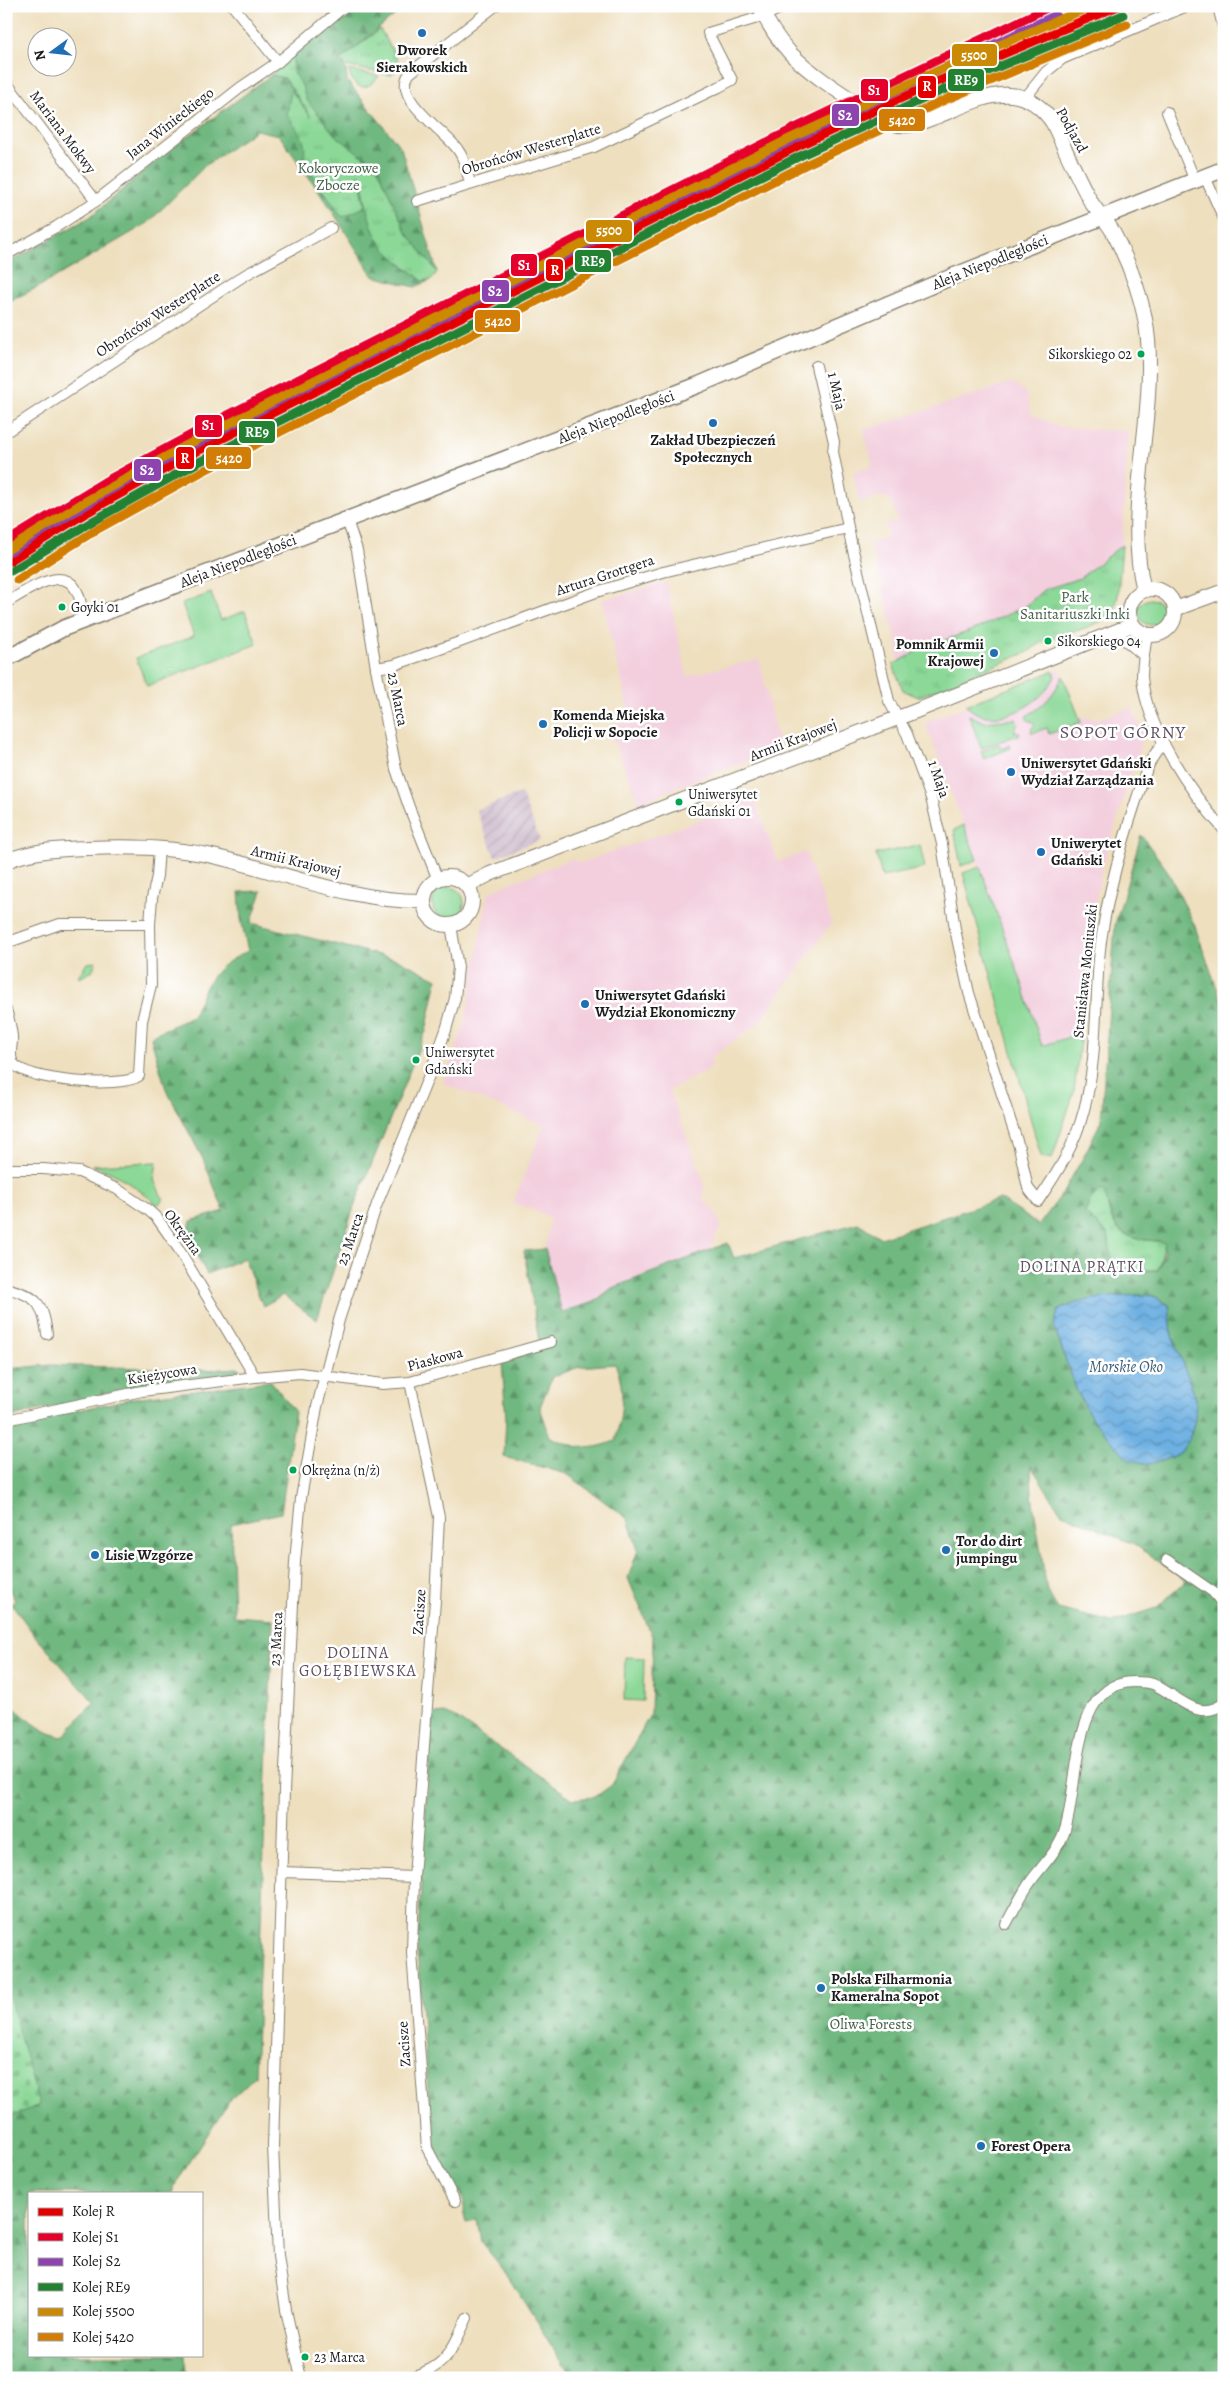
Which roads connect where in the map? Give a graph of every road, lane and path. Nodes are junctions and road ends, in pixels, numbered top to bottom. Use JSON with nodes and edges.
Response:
{"nodes":[{"id":1,"x":233,"y":6,"type":"edge"},
{"id":2,"x":345,"y":6,"type":"edge"},
{"id":3,"x":495,"y":6,"type":"edge"},
{"id":4,"x":785,"y":6,"type":"edge"},
{"id":5,"x":1187,"y":6,"type":"edge"},
{"id":6,"x":1218,"y":6,"type":"edge"},
{"id":7,"x":762,"y":11,"type":"edge"},
{"id":8,"x":1224,"y":31,"type":"edge"},
{"id":9,"x":278,"y":62,"type":"junction"},
{"id":10,"x":6,"y":82,"type":"edge"},
{"id":11,"x":1025,"y":98,"type":"junction"},
{"id":12,"x":1167,"y":112,"type":"dead end"},
{"id":13,"x":1224,"y":169,"type":"edge"},
{"id":14,"x":1200,"y":179,"type":"junction"},
{"id":15,"x":470,"y":183,"type":"junction"},
{"id":16,"x":96,"y":201,"type":"junction"},
{"id":17,"x":417,"y":201,"type":"dead end"},
{"id":18,"x":1102,"y":217,"type":"junction"},
{"id":19,"x":1224,"y":219,"type":"edge"},
{"id":20,"x":331,"y":228,"type":"dead end"},
{"id":21,"x":6,"y":255,"type":"edge"},
{"id":22,"x":816,"y":366,"type":"dead end"},
{"id":23,"x":6,"y":432,"type":"edge"},
{"id":24,"x":347,"y":520,"type":"junction"},
{"id":25,"x":848,"y":528,"type":"junction"},
{"id":26,"x":1144,"y":590,"type":"junction"},
{"id":27,"x":1224,"y":591,"type":"edge"},
{"id":28,"x":6,"y":602,"type":"edge"},
{"id":29,"x":1175,"y":609,"type":"junction"},
{"id":30,"x":83,"y":621,"type":"junction"},
{"id":31,"x":1132,"y":625,"type":"junction"},
{"id":32,"x":1115,"y":632,"type":"junction"},
{"id":33,"x":1147,"y":635,"type":"junction"},
{"id":34,"x":1144,"y":656,"type":"junction"},
{"id":35,"x":6,"y":658,"type":"edge"},
{"id":36,"x":376,"y":668,"type":"junction"},
{"id":37,"x":898,"y":718,"type":"junction"},
{"id":38,"x":1164,"y":744,"type":"junction"},
{"id":39,"x":1224,"y":830,"type":"edge"},
{"id":40,"x":159,"y":848,"type":"junction"},
{"id":41,"x":6,"y":861,"type":"edge"},
{"id":42,"x":438,"y":880,"type":"junction"},
{"id":43,"x":466,"y":886,"type":"junction"},
{"id":44,"x":424,"y":901,"type":"junction"},
{"id":45,"x":150,"y":924,"type":"junction"},
{"id":46,"x":452,"y":925,"type":"junction"},
{"id":47,"x":6,"y":943,"type":"edge"},
{"id":48,"x":6,"y":1010,"type":"edge"},
{"id":49,"x":6,"y":1169,"type":"edge"},
{"id":50,"x":1038,"y":1200,"type":"joint"},
{"id":51,"x":6,"y":1288,"type":"edge"},
{"id":52,"x":47,"y":1334,"type":"dead end"},
{"id":53,"x":551,"y":1342,"type":"dead end"},
{"id":54,"x":255,"y":1377,"type":"junction"},
{"id":55,"x":324,"y":1378,"type":"junction"},
{"id":56,"x":410,"y":1382,"type":"junction"},
{"id":57,"x":6,"y":1420,"type":"edge"},
{"id":58,"x":1168,"y":1560,"type":"dead end"},
{"id":59,"x":1224,"y":1605,"type":"edge"},
{"id":60,"x":1224,"y":1703,"type":"edge"},
{"id":61,"x":283,"y":1872,"type":"junction"},
{"id":62,"x":414,"y":1877,"type":"junction"},
{"id":63,"x":1006,"y":1924,"type":"dead end"},
{"id":64,"x":454,"y":2201,"type":"dead end"},
{"id":65,"x":467,"y":2318,"type":"dead end"},
{"id":66,"x":301,"y":2378,"type":"edge"},
{"id":67,"x":406,"y":2378,"type":"edge"}],
"edges":[{"from":1,"to":9,"type":"street"},
{"from":2,"to":9,"type":"street","name":"Jana Winieckiego"},
{"from":3,"to":15,"type":"street"},
{"from":4,"to":7,"type":"street"},
{"from":5,"to":11,"type":"street"},
{"from":6,"to":8,"type":"street"},
{"from":7,"to":11,"type":"street","name":"Podjazd"},
{"from":7,"to":15,"type":"street","name":"Obrońców Westerplatte"},
{"from":9,"to":16,"type":"street","name":"Jana Winieckiego"},
{"from":10,"to":16,"type":"street","name":"Mariana Mokwy"},
{"from":11,"to":18,"type":"street","name":"Podjazd"},
{"from":12,"to":14,"type":"street"},
{"from":13,"to":14,"type":"main road","name":"Aleja Niepodległości"},
{"from":14,"to":18,"type":"main road","name":"Aleja Niepodległości"},
{"from":14,"to":19,"type":"street"},
{"from":15,"to":17,"type":"street","name":"Obrońców Westerplatte"},
{"from":16,"to":21,"type":"street","name":"Jana Winieckiego"},
{"from":18,"to":24,"type":"main road","name":"Aleja Niepodległości"},
{"from":18,"to":26,"type":"street","name":"Podjazd"},
{"from":20,"to":23,"type":"street","name":"Obrońców Westerplatte"},
{"from":22,"to":25,"type":"street","name":"1 Maja"},
{"from":24,"to":30,"type":"main road","name":"Aleja Niepodległości"},
{"from":24,"to":36,"type":"street","name":"23 Marca"},
{"from":25,"to":36,"type":"street","name":"Artura Grottgera"},
{"from":25,"to":37,"type":"street","name":"1 Maja"},
{"from":26,"to":29,"type":"street"},
{"from":26,"to":31,"type":"street"},
{"from":27,"to":29,"type":"street"},
{"from":28,"to":30,"type":"street"},
{"from":29,"to":33,"type":"street"},
{"from":30,"to":35,"type":"main road","name":"Aleja Niepodległości"},
{"from":31,"to":32,"type":"street","name":"Armii Krajowej"},
{"from":31,"to":33,"type":"street"},
{"from":32,"to":34,"type":"street"},
{"from":32,"to":37,"type":"street","name":"Armii Krajowej"},
{"from":33,"to":34,"type":"street"},
{"from":34,"to":38,"type":"street"},
{"from":36,"to":42,"type":"street","name":"23 Marca"},
{"from":37,"to":43,"type":"street","name":"Armii Krajowej"},
{"from":37,"to":50,"type":"street","name":"1 Maja"},
{"from":38,"to":39,"type":"street"},
{"from":38,"to":50,"type":"street","name":"Stanisława Moniuszki"},
{"from":40,"to":41,"type":"street","name":"Armii Krajowej"},
{"from":40,"to":44,"type":"street","name":"Armii Krajowej"},
{"from":40,"to":45,"type":"street"},
{"from":42,"to":43,"type":"street"},
{"from":42,"to":44,"type":"street"},
{"from":43,"to":46,"type":"street"},
{"from":44,"to":46,"type":"street"},
{"from":45,"to":47,"type":"street"},
{"from":45,"to":48,"type":"street"},
{"from":46,"to":55,"type":"street","name":"23 Marca"},
{"from":49,"to":54,"type":"street","name":"Okrężna"},
{"from":51,"to":52,"type":"street"},
{"from":53,"to":56,"type":"street","name":"Piaskowa"},
{"from":54,"to":55,"type":"street","name":"Księżycowa"},
{"from":54,"to":57,"type":"street","name":"Księżycowa"},
{"from":55,"to":56,"type":"street","name":"Piaskowa"},
{"from":55,"to":61,"type":"street","name":"23 Marca"},
{"from":56,"to":62,"type":"street","name":"Zacisze"},
{"from":58,"to":59,"type":"street"},
{"from":60,"to":63,"type":"street"},
{"from":61,"to":62,"type":"street"},
{"from":61,"to":66,"type":"street","name":"23 Marca"},
{"from":62,"to":64,"type":"street","name":"Zacisze"},
{"from":65,"to":67,"type":"street"}]}
